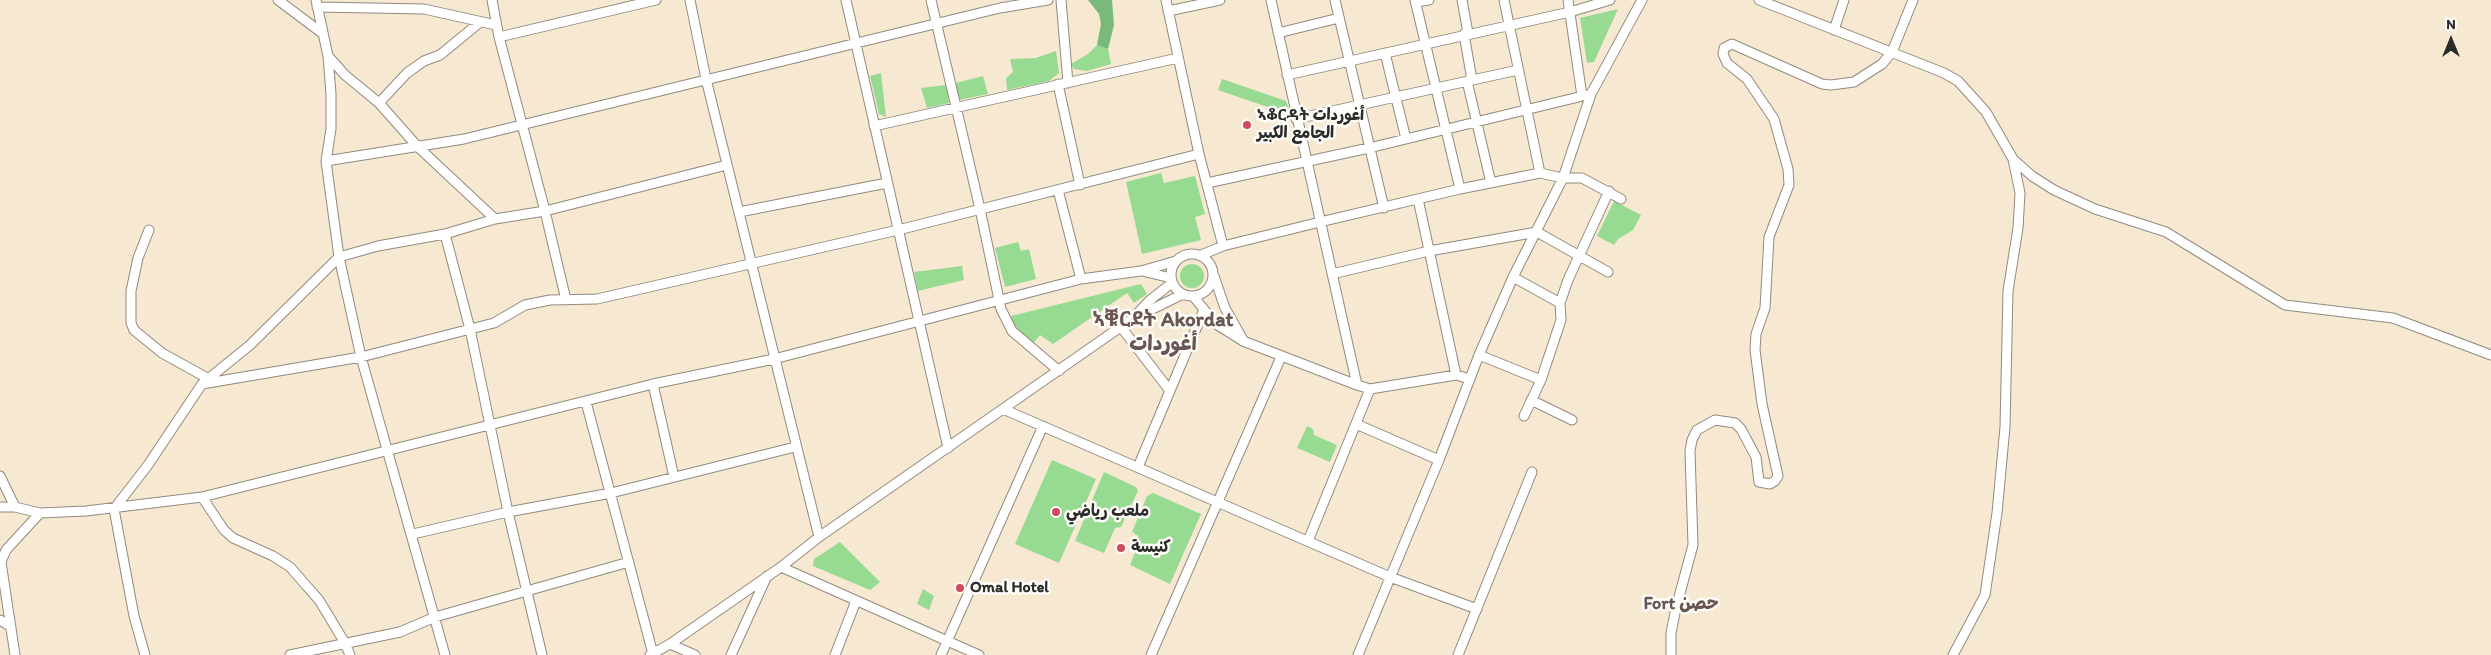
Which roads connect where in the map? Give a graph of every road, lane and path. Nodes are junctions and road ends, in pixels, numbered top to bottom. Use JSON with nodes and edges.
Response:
{"nodes":[{"id":1,"x":278,"y":0,"type":"edge"},
{"id":2,"x":492,"y":0,"type":"edge"},
{"id":3,"x":656,"y":0,"type":"edge"},
{"id":4,"x":690,"y":0,"type":"edge"},
{"id":5,"x":846,"y":0,"type":"edge"},
{"id":6,"x":931,"y":0,"type":"edge"},
{"id":7,"x":1048,"y":0,"type":"edge"},
{"id":8,"x":1061,"y":0,"type":"edge"},
{"id":9,"x":1166,"y":0,"type":"edge"},
{"id":10,"x":1220,"y":0,"type":"edge"},
{"id":11,"x":1271,"y":0,"type":"edge"},
{"id":12,"x":1335,"y":0,"type":"edge"},
{"id":13,"x":1429,"y":0,"type":"edge"},
{"id":14,"x":1462,"y":0,"type":"edge"},
{"id":15,"x":1504,"y":0,"type":"edge"},
{"id":16,"x":1568,"y":0,"type":"edge"},
{"id":17,"x":1610,"y":0,"type":"edge"},
{"id":18,"x":1642,"y":0,"type":"edge"},
{"id":19,"x":1759,"y":0,"type":"edge"},
{"id":20,"x":1844,"y":0,"type":"edge"},
{"id":21,"x":1913,"y":0,"type":"edge"},
{"id":22,"x":1416,"y":1,"type":"edge"},
{"id":23,"x":317,"y":4,"type":"edge"},
{"id":24,"x":1168,"y":11,"type":"junction"},
{"id":25,"x":1570,"y":12,"type":"junction"},
{"id":26,"x":1339,"y":18,"type":"junction"},
{"id":27,"x":479,"y":23,"type":"junction"},
{"id":28,"x":936,"y":24,"type":"junction"},
{"id":29,"x":496,"y":25,"type":"junction"},
{"id":30,"x":1509,"y":25,"type":"junction"},
{"id":31,"x":1834,"y":30,"type":"junction"},
{"id":32,"x":322,"y":33,"type":"junction"},
{"id":33,"x":1278,"y":33,"type":"junction"},
{"id":34,"x":1466,"y":34,"type":"junction"},
{"id":35,"x":499,"y":37,"type":"junction"},
{"id":36,"x":856,"y":43,"type":"junction"},
{"id":37,"x":1425,"y":44,"type":"junction"},
{"id":38,"x":1892,"y":52,"type":"junction"},
{"id":39,"x":1386,"y":53,"type":"junction"},
{"id":40,"x":328,"y":56,"type":"junction"},
{"id":41,"x":1178,"y":58,"type":"junction"},
{"id":42,"x":1349,"y":61,"type":"junction"},
{"id":43,"x":1518,"y":70,"type":"junction"},
{"id":44,"x":1287,"y":75,"type":"junction"},
{"id":45,"x":706,"y":78,"type":"junction"},
{"id":46,"x":1469,"y":80,"type":"junction"},
{"id":47,"x":1063,"y":84,"type":"junction"},
{"id":48,"x":1436,"y":88,"type":"junction"},
{"id":49,"x":1586,"y":95,"type":"junction"},
{"id":50,"x":1396,"y":98,"type":"junction"},
{"id":51,"x":379,"y":103,"type":"junction"},
{"id":52,"x":1360,"y":106,"type":"junction"},
{"id":53,"x":956,"y":109,"type":"junction"},
{"id":54,"x":1526,"y":111,"type":"junction"},
{"id":55,"x":1296,"y":119,"type":"junction"},
{"id":56,"x":1477,"y":122,"type":"junction"},
{"id":57,"x":522,"y":124,"type":"junction"},
{"id":58,"x":874,"y":126,"type":"junction"},
{"id":59,"x":1445,"y":130,"type":"junction"},
{"id":60,"x":1406,"y":139,"type":"junction"},
{"id":61,"x":417,"y":146,"type":"junction"},
{"id":62,"x":1369,"y":148,"type":"junction"},
{"id":63,"x":1199,"y":154,"type":"junction"},
{"id":64,"x":2013,"y":159,"type":"junction"},
{"id":65,"x":326,"y":161,"type":"junction"},
{"id":66,"x":1307,"y":162,"type":"junction"},
{"id":67,"x":727,"y":165,"type":"junction"},
{"id":68,"x":1540,"y":173,"type":"junction"},
{"id":69,"x":1563,"y":178,"type":"junction"},
{"id":70,"x":887,"y":183,"type":"junction"},
{"id":71,"x":1207,"y":183,"type":"junction"},
{"id":72,"x":1491,"y":183,"type":"junction"},
{"id":73,"x":1080,"y":185,"type":"junction"},
{"id":74,"x":1460,"y":189,"type":"junction"},
{"id":75,"x":1058,"y":190,"type":"junction"},
{"id":76,"x":1609,"y":192,"type":"junction"},
{"id":77,"x":1418,"y":199,"type":"junction"},
{"id":78,"x":1621,"y":199,"type":"dead end"},
{"id":79,"x":1384,"y":208,"type":"junction"},
{"id":80,"x":980,"y":209,"type":"junction"},
{"id":81,"x":545,"y":211,"type":"junction"},
{"id":82,"x":739,"y":212,"type":"junction"},
{"id":83,"x":495,"y":219,"type":"junction"},
{"id":84,"x":1320,"y":222,"type":"junction"},
{"id":85,"x":149,"y":230,"type":"dead end"},
{"id":86,"x":898,"y":230,"type":"junction"},
{"id":87,"x":1537,"y":232,"type":"junction"},
{"id":88,"x":445,"y":234,"type":"junction"},
{"id":89,"x":1223,"y":246,"type":"junction"},
{"id":90,"x":1428,"y":252,"type":"junction"},
{"id":91,"x":1201,"y":254,"type":"junction"},
{"id":92,"x":1580,"y":256,"type":"junction"},
{"id":93,"x":339,"y":258,"type":"junction"},
{"id":94,"x":1176,"y":261,"type":"junction"},
{"id":95,"x":751,"y":264,"type":"junction"},
{"id":96,"x":1142,"y":271,"type":"junction"},
{"id":97,"x":1608,"y":272,"type":"dead end"},
{"id":98,"x":1332,"y":274,"type":"junction"},
{"id":99,"x":1214,"y":276,"type":"junction"},
{"id":100,"x":1513,"y":277,"type":"junction"},
{"id":101,"x":1081,"y":279,"type":"junction"},
{"id":102,"x":1172,"y":281,"type":"junction"},
{"id":103,"x":1183,"y":294,"type":"junction"},
{"id":104,"x":1193,"y":296,"type":"junction"},
{"id":105,"x":1000,"y":299,"type":"junction"},
{"id":106,"x":566,"y":300,"type":"junction"},
{"id":107,"x":1560,"y":303,"type":"junction"},
{"id":108,"x":1204,"y":312,"type":"junction"},
{"id":109,"x":1132,"y":319,"type":"junction"},
{"id":110,"x":918,"y":320,"type":"junction"},
{"id":111,"x":1121,"y":327,"type":"junction"},
{"id":112,"x":470,"y":329,"type":"junction"},
{"id":113,"x":1243,"y":340,"type":"junction"},
{"id":114,"x":1479,"y":355,"type":"junction"},
{"id":115,"x":2491,"y":355,"type":"edge"},
{"id":116,"x":362,"y":357,"type":"junction"},
{"id":117,"x":1281,"y":357,"type":"junction"},
{"id":118,"x":774,"y":359,"type":"junction"},
{"id":119,"x":1059,"y":371,"type":"junction"},
{"id":120,"x":1456,"y":375,"type":"junction"},
{"id":121,"x":1470,"y":379,"type":"junction"},
{"id":122,"x":1541,"y":380,"type":"junction"},
{"id":123,"x":205,"y":381,"type":"junction"},
{"id":124,"x":653,"y":384,"type":"junction"},
{"id":125,"x":1357,"y":385,"type":"junction"},
{"id":126,"x":1370,"y":389,"type":"junction"},
{"id":127,"x":1170,"y":390,"type":"junction"},
{"id":128,"x":1531,"y":400,"type":"junction"},
{"id":129,"x":586,"y":402,"type":"junction"},
{"id":130,"x":1003,"y":409,"type":"junction"},
{"id":131,"x":1524,"y":416,"type":"dead end"},
{"id":132,"x":1572,"y":420,"type":"dead end"},
{"id":133,"x":491,"y":424,"type":"junction"},
{"id":134,"x":1356,"y":424,"type":"junction"},
{"id":135,"x":1042,"y":426,"type":"junction"},
{"id":136,"x":795,"y":446,"type":"junction"},
{"id":137,"x":948,"y":448,"type":"junction"},
{"id":138,"x":389,"y":450,"type":"junction"},
{"id":139,"x":1439,"y":460,"type":"junction"},
{"id":140,"x":1138,"y":467,"type":"junction"},
{"id":141,"x":1532,"y":472,"type":"dead end"},
{"id":142,"x":0,"y":476,"type":"edge"},
{"id":143,"x":674,"y":477,"type":"junction"},
{"id":144,"x":611,"y":493,"type":"junction"},
{"id":145,"x":202,"y":497,"type":"junction"},
{"id":146,"x":1218,"y":502,"type":"junction"},
{"id":147,"x":15,"y":506,"type":"junction"},
{"id":148,"x":0,"y":507,"type":"edge"},
{"id":149,"x":114,"y":509,"type":"junction"},
{"id":150,"x":40,"y":512,"type":"junction"},
{"id":151,"x":508,"y":512,"type":"junction"},
{"id":152,"x":413,"y":534,"type":"junction"},
{"id":153,"x":819,"y":537,"type":"junction"},
{"id":154,"x":1308,"y":541,"type":"junction"},
{"id":155,"x":629,"y":562,"type":"junction"},
{"id":156,"x":781,"y":567,"type":"junction"},
{"id":157,"x":768,"y":576,"type":"junction"},
{"id":158,"x":1390,"y":577,"type":"junction"},
{"id":159,"x":527,"y":589,"type":"junction"},
{"id":160,"x":856,"y":602,"type":"junction"},
{"id":161,"x":1477,"y":609,"type":"junction"},
{"id":162,"x":435,"y":616,"type":"junction"},
{"id":163,"x":0,"y":620,"type":"edge"},
{"id":164,"x":11,"y":627,"type":"junction"},
{"id":165,"x":947,"y":641,"type":"junction"},
{"id":166,"x":345,"y":643,"type":"junction"},
{"id":167,"x":670,"y":644,"type":"junction"},
{"id":168,"x":651,"y":654,"type":"edge"},
{"id":169,"x":15,"y":655,"type":"edge"},
{"id":170,"x":145,"y":655,"type":"edge"},
{"id":171,"x":290,"y":655,"type":"edge"},
{"id":172,"x":350,"y":655,"type":"edge"},
{"id":173,"x":445,"y":655,"type":"edge"},
{"id":174,"x":542,"y":655,"type":"edge"},
{"id":175,"x":695,"y":655,"type":"edge"},
{"id":176,"x":731,"y":655,"type":"edge"},
{"id":177,"x":835,"y":655,"type":"edge"},
{"id":178,"x":941,"y":655,"type":"edge"},
{"id":179,"x":979,"y":655,"type":"edge"},
{"id":180,"x":1151,"y":655,"type":"edge"},
{"id":181,"x":1358,"y":655,"type":"edge"},
{"id":182,"x":1458,"y":655,"type":"edge"},
{"id":183,"x":1671,"y":655,"type":"edge"},
{"id":184,"x":1953,"y":655,"type":"edge"}],
"edges":[{"from":1,"to":32,"type":"street"},
{"from":2,"to":29,"type":"street"},
{"from":3,"to":35,"type":"street"},
{"from":4,"to":45,"type":"street"},
{"from":5,"to":36,"type":"street"},
{"from":6,"to":28,"type":"street"},
{"from":7,"to":28,"type":"street"},
{"from":8,"to":47,"type":"street"},
{"from":9,"to":24,"type":"street"},
{"from":10,"to":24,"type":"street"},
{"from":11,"to":33,"type":"street"},
{"from":12,"to":26,"type":"street"},
{"from":13,"to":22,"type":"street"},
{"from":14,"to":34,"type":"street"},
{"from":15,"to":30,"type":"street"},
{"from":16,"to":25,"type":"street"},
{"from":17,"to":25,"type":"street"},
{"from":18,"to":49,"type":"street"},
{"from":19,"to":31,"type":"street"},
{"from":20,"to":31,"type":"street"},
{"from":21,"to":38,"type":"street"},
{"from":22,"to":37,"type":"street"},
{"from":23,"to":27,"type":"street"},
{"from":23,"to":32,"type":"street"},
{"from":24,"to":41,"type":"street"},
{"from":25,"to":30,"type":"street"},
{"from":25,"to":49,"type":"street"},
{"from":26,"to":33,"type":"street"},
{"from":26,"to":42,"type":"street"},
{"from":27,"to":29,"type":"street"},
{"from":27,"to":51,"type":"street"},
{"from":28,"to":36,"type":"street"},
{"from":28,"to":53,"type":"street"},
{"from":29,"to":35,"type":"street"},
{"from":30,"to":34,"type":"street"},
{"from":30,"to":43,"type":"street"},
{"from":31,"to":38,"type":"street"},
{"from":32,"to":40,"type":"street"},
{"from":33,"to":44,"type":"street"},
{"from":34,"to":37,"type":"street"},
{"from":34,"to":46,"type":"street"},
{"from":35,"to":57,"type":"street"},
{"from":36,"to":45,"type":"street"},
{"from":36,"to":58,"type":"street"},
{"from":37,"to":39,"type":"street"},
{"from":37,"to":48,"type":"street"},
{"from":38,"to":64,"type":"street"},
{"from":38,"to":183,"type":"street"},
{"from":39,"to":42,"type":"street"},
{"from":39,"to":50,"type":"street"},
{"from":40,"to":51,"type":"street"},
{"from":40,"to":65,"type":"street"},
{"from":41,"to":47,"type":"street"},
{"from":41,"to":63,"type":"street"},
{"from":42,"to":44,"type":"street"},
{"from":42,"to":52,"type":"street"},
{"from":43,"to":46,"type":"street"},
{"from":43,"to":54,"type":"street"},
{"from":44,"to":55,"type":"street"},
{"from":45,"to":57,"type":"street"},
{"from":45,"to":67,"type":"street"},
{"from":46,"to":48,"type":"street"},
{"from":46,"to":56,"type":"street"},
{"from":47,"to":53,"type":"street"},
{"from":47,"to":73,"type":"street"},
{"from":48,"to":50,"type":"street"},
{"from":48,"to":59,"type":"street"},
{"from":49,"to":54,"type":"street"},
{"from":49,"to":69,"type":"street"},
{"from":50,"to":52,"type":"street"},
{"from":50,"to":60,"type":"street"},
{"from":51,"to":61,"type":"street"},
{"from":52,"to":55,"type":"street"},
{"from":52,"to":62,"type":"street"},
{"from":53,"to":58,"type":"street"},
{"from":53,"to":80,"type":"street"},
{"from":54,"to":56,"type":"street"},
{"from":54,"to":68,"type":"street"},
{"from":55,"to":66,"type":"street"},
{"from":56,"to":59,"type":"street"},
{"from":56,"to":72,"type":"street"},
{"from":57,"to":61,"type":"street"},
{"from":57,"to":81,"type":"street"},
{"from":58,"to":70,"type":"street"},
{"from":59,"to":60,"type":"street"},
{"from":59,"to":74,"type":"street"},
{"from":60,"to":62,"type":"street"},
{"from":61,"to":65,"type":"street"},
{"from":61,"to":83,"type":"street"},
{"from":62,"to":66,"type":"street"},
{"from":62,"to":79,"type":"street"},
{"from":63,"to":71,"type":"street"},
{"from":63,"to":73,"type":"street"},
{"from":64,"to":115,"type":"street"},
{"from":64,"to":184,"type":"street"},
{"from":65,"to":93,"type":"street"},
{"from":66,"to":71,"type":"street"},
{"from":66,"to":84,"type":"street"},
{"from":67,"to":81,"type":"street"},
{"from":67,"to":82,"type":"street"},
{"from":68,"to":69,"type":"street"},
{"from":68,"to":72,"type":"street"},
{"from":69,"to":76,"type":"street"},
{"from":69,"to":87,"type":"street"},
{"from":70,"to":82,"type":"street"},
{"from":70,"to":86,"type":"street"},
{"from":71,"to":89,"type":"street"},
{"from":72,"to":74,"type":"street"},
{"from":73,"to":75,"type":"street"},
{"from":74,"to":77,"type":"street"},
{"from":75,"to":80,"type":"street"},
{"from":75,"to":101,"type":"street"},
{"from":76,"to":78,"type":"street"},
{"from":76,"to":92,"type":"street"},
{"from":77,"to":79,"type":"street"},
{"from":77,"to":90,"type":"street"},
{"from":79,"to":84,"type":"street"},
{"from":80,"to":86,"type":"street"},
{"from":80,"to":105,"type":"street"},
{"from":81,"to":83,"type":"street"},
{"from":81,"to":106,"type":"street"},
{"from":82,"to":95,"type":"street"},
{"from":83,"to":88,"type":"street"},
{"from":84,"to":89,"type":"street"},
{"from":84,"to":98,"type":"street"},
{"from":85,"to":123,"type":"street"},
{"from":86,"to":95,"type":"street"},
{"from":86,"to":110,"type":"street"},
{"from":87,"to":90,"type":"street"},
{"from":87,"to":92,"type":"street"},
{"from":87,"to":100,"type":"street"},
{"from":88,"to":93,"type":"street"},
{"from":88,"to":112,"type":"street"},
{"from":89,"to":91,"type":"street"},
{"from":90,"to":98,"type":"street"},
{"from":90,"to":120,"type":"street"},
{"from":91,"to":94,"type":"street"},
{"from":91,"to":99,"type":"street"},
{"from":92,"to":97,"type":"street"},
{"from":92,"to":107,"type":"street"},
{"from":93,"to":116,"type":"street"},
{"from":93,"to":123,"type":"street"},
{"from":94,"to":96,"type":"street"},
{"from":94,"to":102,"type":"street"},
{"from":95,"to":106,"type":"street"},
{"from":95,"to":118,"type":"street"},
{"from":96,"to":101,"type":"street"},
{"from":96,"to":102,"type":"street"},
{"from":98,"to":125,"type":"street"},
{"from":99,"to":104,"type":"street"},
{"from":99,"to":113,"type":"street"},
{"from":100,"to":107,"type":"street"},
{"from":100,"to":114,"type":"street"},
{"from":101,"to":105,"type":"street"},
{"from":102,"to":103,"type":"street"},
{"from":102,"to":109,"type":"street"},
{"from":103,"to":104,"type":"street"},
{"from":103,"to":109,"type":"street"},
{"from":104,"to":108,"type":"street"},
{"from":105,"to":110,"type":"street"},
{"from":105,"to":119,"type":"street"},
{"from":106,"to":112,"type":"street"},
{"from":107,"to":122,"type":"street"},
{"from":108,"to":113,"type":"street"},
{"from":108,"to":127,"type":"street"},
{"from":109,"to":111,"type":"street"},
{"from":110,"to":118,"type":"street"},
{"from":110,"to":137,"type":"street"},
{"from":111,"to":119,"type":"street"},
{"from":111,"to":127,"type":"street"},
{"from":112,"to":116,"type":"street"},
{"from":112,"to":133,"type":"street"},
{"from":113,"to":117,"type":"street"},
{"from":114,"to":121,"type":"street"},
{"from":114,"to":122,"type":"street"},
{"from":116,"to":123,"type":"street"},
{"from":116,"to":138,"type":"street"},
{"from":117,"to":125,"type":"street"},
{"from":117,"to":146,"type":"street"},
{"from":118,"to":124,"type":"street"},
{"from":118,"to":136,"type":"street"},
{"from":119,"to":130,"type":"street"},
{"from":120,"to":121,"type":"street"},
{"from":120,"to":126,"type":"street"},
{"from":121,"to":139,"type":"street"},
{"from":122,"to":128,"type":"street"},
{"from":123,"to":149,"type":"street"},
{"from":124,"to":129,"type":"street"},
{"from":124,"to":143,"type":"street"},
{"from":125,"to":126,"type":"street"},
{"from":126,"to":134,"type":"street"},
{"from":127,"to":140,"type":"street"},
{"from":128,"to":131,"type":"street"},
{"from":128,"to":132,"type":"street"},
{"from":129,"to":133,"type":"street"},
{"from":129,"to":144,"type":"street"},
{"from":130,"to":135,"type":"street"},
{"from":130,"to":137,"type":"street"},
{"from":133,"to":138,"type":"street"},
{"from":133,"to":151,"type":"street"},
{"from":134,"to":139,"type":"street"},
{"from":134,"to":154,"type":"street"},
{"from":135,"to":140,"type":"street"},
{"from":135,"to":165,"type":"street"},
{"from":136,"to":143,"type":"street"},
{"from":136,"to":153,"type":"street"},
{"from":137,"to":153,"type":"street"},
{"from":138,"to":145,"type":"street"},
{"from":138,"to":152,"type":"street"},
{"from":139,"to":158,"type":"street"},
{"from":140,"to":146,"type":"street"},
{"from":141,"to":161,"type":"street"},
{"from":142,"to":147,"type":"street"},
{"from":143,"to":144,"type":"street"},
{"from":144,"to":151,"type":"street"},
{"from":144,"to":155,"type":"street"},
{"from":145,"to":149,"type":"street"},
{"from":145,"to":166,"type":"street"},
{"from":146,"to":154,"type":"street"},
{"from":146,"to":180,"type":"street"},
{"from":147,"to":148,"type":"street"},
{"from":147,"to":150,"type":"street"},
{"from":149,"to":150,"type":"street"},
{"from":149,"to":170,"type":"street"},
{"from":150,"to":164,"type":"street"},
{"from":151,"to":152,"type":"street"},
{"from":151,"to":159,"type":"street"},
{"from":152,"to":162,"type":"street"},
{"from":153,"to":156,"type":"street"},
{"from":154,"to":158,"type":"street"},
{"from":155,"to":159,"type":"street"},
{"from":155,"to":168,"type":"street"},
{"from":156,"to":157,"type":"street"},
{"from":156,"to":160,"type":"street"},
{"from":157,"to":167,"type":"street"},
{"from":157,"to":176,"type":"street"},
{"from":158,"to":161,"type":"street"},
{"from":158,"to":181,"type":"street"},
{"from":159,"to":162,"type":"street"},
{"from":159,"to":174,"type":"street"},
{"from":160,"to":165,"type":"street"},
{"from":160,"to":177,"type":"street"},
{"from":161,"to":182,"type":"street"},
{"from":162,"to":166,"type":"street"},
{"from":162,"to":173,"type":"street"},
{"from":163,"to":164,"type":"street"},
{"from":164,"to":169,"type":"street"},
{"from":165,"to":178,"type":"street"},
{"from":165,"to":179,"type":"street"},
{"from":166,"to":171,"type":"street"},
{"from":166,"to":172,"type":"street"},
{"from":167,"to":168,"type":"street"},
{"from":167,"to":175,"type":"street"}]}
